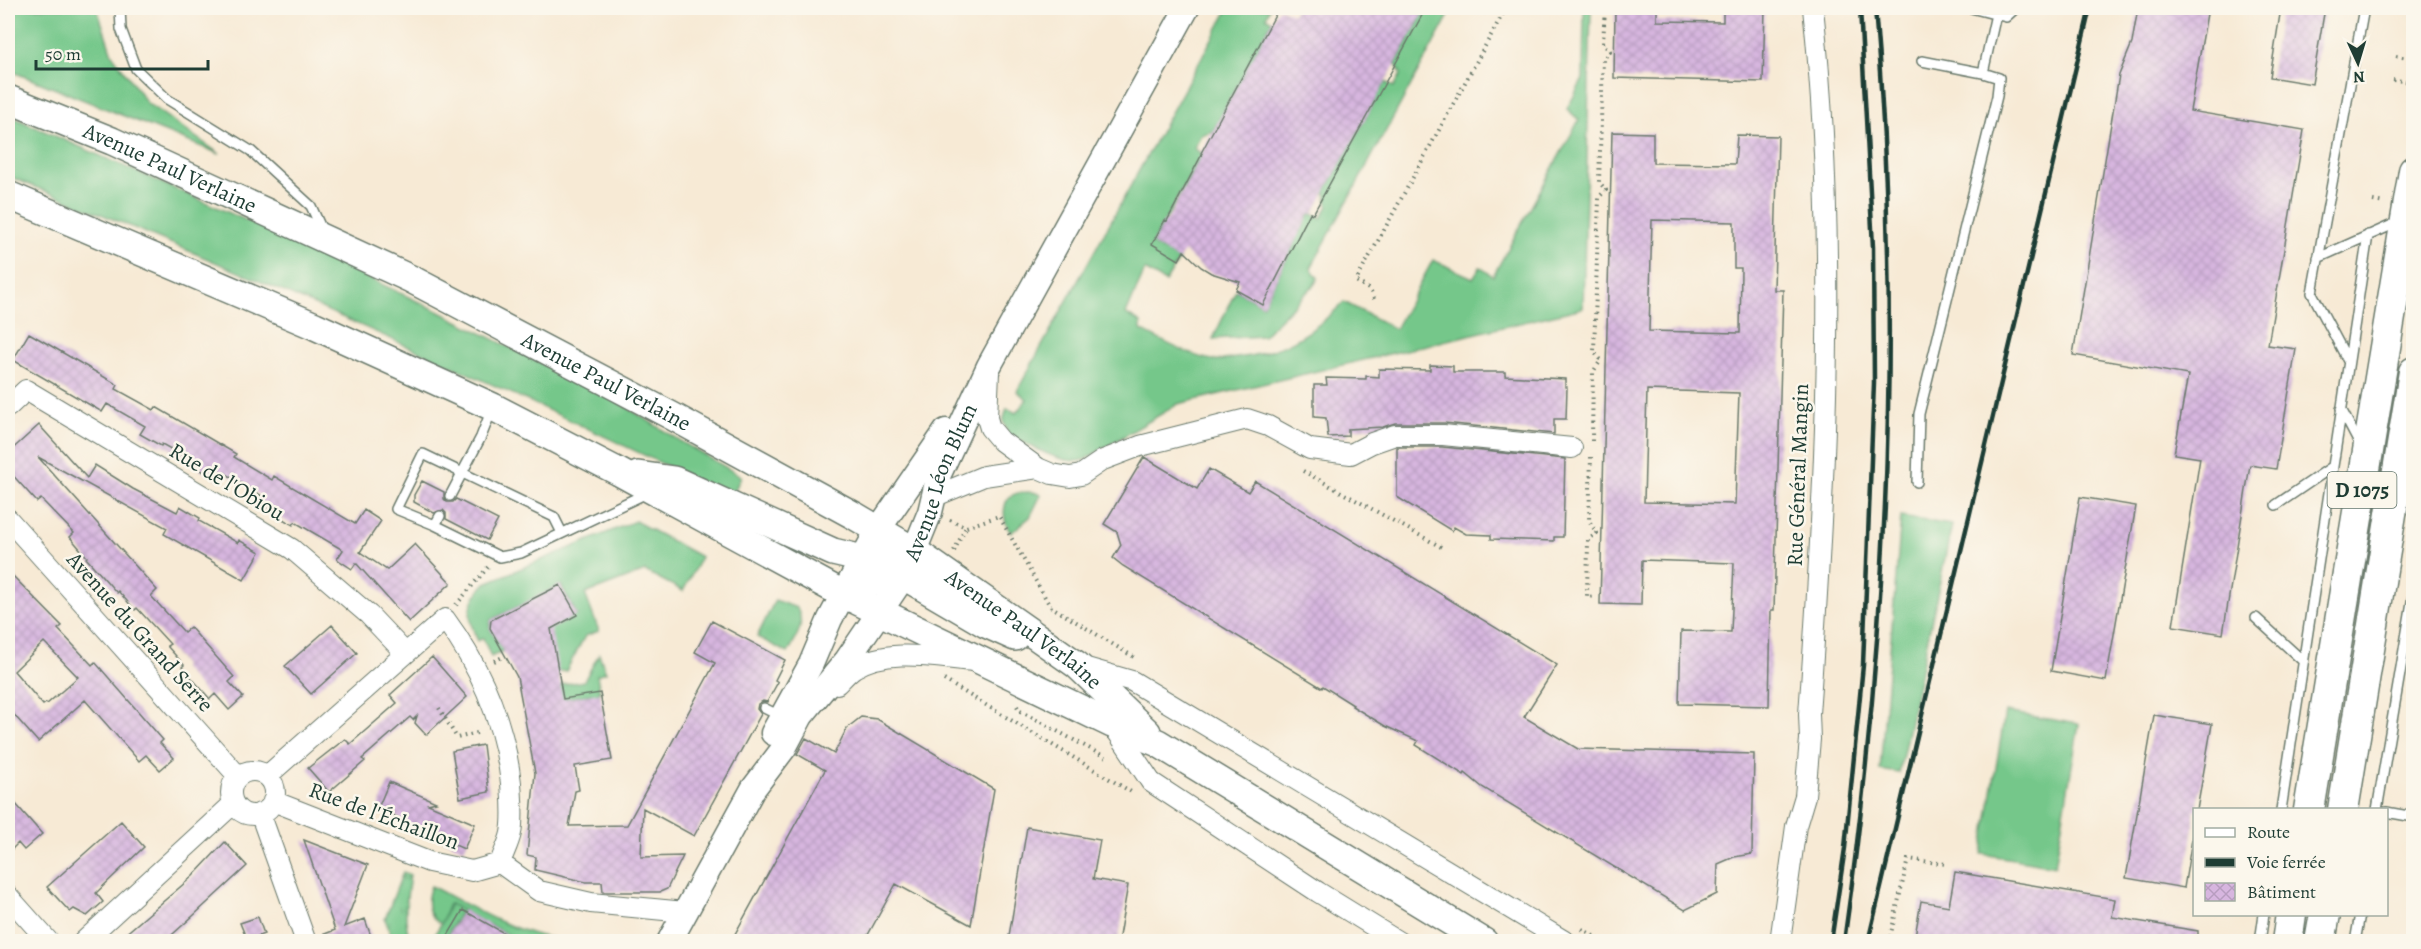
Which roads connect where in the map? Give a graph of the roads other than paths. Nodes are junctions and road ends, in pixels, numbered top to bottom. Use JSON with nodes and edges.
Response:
{"nodes":[{"id":1,"x":120,"y":8,"type":"edge"},
{"id":2,"x":1187,"y":8,"type":"edge"},
{"id":3,"x":1813,"y":8,"type":"edge"},
{"id":4,"x":1971,"y":8,"type":"edge"},
{"id":5,"x":2016,"y":8,"type":"edge"},
{"id":6,"x":2364,"y":8,"type":"edge"},
{"id":7,"x":1996,"y":14,"type":"junction"},
{"id":8,"x":1922,"y":61,"type":"dead end"},
{"id":9,"x":1983,"y":73,"type":"junction"},
{"id":10,"x":8,"y":99,"type":"edge"},
{"id":11,"x":2414,"y":171,"type":"edge"},
{"id":12,"x":8,"y":195,"type":"edge"},
{"id":13,"x":2406,"y":219,"type":"junction"},
{"id":14,"x":2368,"y":236,"type":"junction"},
{"id":15,"x":326,"y":238,"type":"junction"},
{"id":16,"x":2318,"y":258,"type":"junction"},
{"id":17,"x":2348,"y":361,"type":"junction"},
{"id":18,"x":990,"y":366,"type":"junction"},
{"id":19,"x":2414,"y":372,"type":"edge"},
{"id":20,"x":8,"y":407,"type":"edge"},
{"id":21,"x":493,"y":407,"type":"junction"},
{"id":22,"x":2341,"y":409,"type":"junction"},
{"id":23,"x":1572,"y":448,"type":"dead end"},
{"id":24,"x":2367,"y":459,"type":"junction"},
{"id":25,"x":2332,"y":467,"type":"junction"},
{"id":26,"x":1038,"y":468,"type":"junction"},
{"id":27,"x":462,"y":472,"type":"junction"},
{"id":28,"x":619,"y":472,"type":"junction"},
{"id":29,"x":1917,"y":483,"type":"dead end"},
{"id":30,"x":652,"y":490,"type":"junction"},
{"id":31,"x":450,"y":496,"type":"dead end"},
{"id":32,"x":933,"y":496,"type":"junction"},
{"id":33,"x":2276,"y":505,"type":"dead end"},
{"id":34,"x":440,"y":516,"type":"dead end"},
{"id":35,"x":8,"y":519,"type":"edge"},
{"id":36,"x":435,"y":525,"type":"junction"},
{"id":37,"x":562,"y":533,"type":"junction"},
{"id":38,"x":916,"y":552,"type":"junction"},
{"id":39,"x":877,"y":573,"type":"junction"},
{"id":40,"x":2414,"y":590,"type":"edge"},
{"id":41,"x":2256,"y":618,"type":"dead end"},
{"id":42,"x":405,"y":653,"type":"junction"},
{"id":43,"x":2303,"y":661,"type":"junction"},
{"id":44,"x":985,"y":662,"type":"junction"},
{"id":45,"x":1077,"y":665,"type":"junction"},
{"id":46,"x":782,"y":714,"type":"junction"},
{"id":47,"x":1112,"y":724,"type":"junction"},
{"id":48,"x":1158,"y":743,"type":"junction"},
{"id":49,"x":238,"y":776,"type":"junction"},
{"id":50,"x":267,"y":776,"type":"junction"},
{"id":51,"x":233,"y":804,"type":"junction"},
{"id":52,"x":266,"y":807,"type":"junction"},
{"id":53,"x":2281,"y":808,"type":"edge"},
{"id":54,"x":2309,"y":808,"type":"edge"},
{"id":55,"x":2343,"y":808,"type":"edge"},
{"id":56,"x":2378,"y":808,"type":"edge"},
{"id":57,"x":2388,"y":812,"type":"edge"},
{"id":58,"x":2414,"y":817,"type":"edge"},
{"id":59,"x":500,"y":863,"type":"junction"},
{"id":60,"x":8,"y":896,"type":"edge"},
{"id":61,"x":685,"y":912,"type":"junction"},
{"id":62,"x":2264,"y":916,"type":"edge"},
{"id":63,"x":2291,"y":916,"type":"edge"},
{"id":64,"x":2325,"y":916,"type":"edge"},
{"id":65,"x":2360,"y":916,"type":"edge"},
{"id":66,"x":1570,"y":933,"type":"edge"},
{"id":67,"x":48,"y":942,"type":"edge"},
{"id":68,"x":83,"y":942,"type":"edge"},
{"id":69,"x":306,"y":942,"type":"edge"},
{"id":70,"x":669,"y":942,"type":"edge"},
{"id":71,"x":1399,"y":942,"type":"edge"},
{"id":72,"x":1484,"y":942,"type":"edge"},
{"id":73,"x":1780,"y":942,"type":"edge"},
{"id":74,"x":2260,"y":942,"type":"edge"},
{"id":75,"x":2287,"y":942,"type":"edge"},
{"id":76,"x":2320,"y":942,"type":"edge"},
{"id":77,"x":2355,"y":942,"type":"edge"}],
"edges":[{"from":1,"to":15,"type":"lane"},
{"from":2,"to":18,"type":"street","name":"Avenue Léon Blum"},
{"from":3,"to":73,"type":"street","name":"Rue Général Mangin"},
{"from":4,"to":7,"type":"lane"},
{"from":5,"to":7,"type":"lane"},
{"from":6,"to":16,"type":"lane"},
{"from":7,"to":9,"type":"lane"},
{"from":8,"to":9,"type":"lane"},
{"from":9,"to":29,"type":"lane"},
{"from":10,"to":15,"type":"main road","name":"Avenue Paul Verlaine"},
{"from":11,"to":13,"type":"main road","number":"D 1075"},
{"from":12,"to":21,"type":"main road","name":"Avenue Paul Verlaine"},
{"from":13,"to":14,"type":"lane"},
{"from":13,"to":24,"type":"main road","number":"D 1075"},
{"from":14,"to":16,"type":"lane"},
{"from":14,"to":17,"type":"lane"},
{"from":15,"to":39,"type":"main road","name":"Avenue Paul Verlaine"},
{"from":16,"to":17,"type":"lane"},
{"from":17,"to":22,"type":"lane"},
{"from":18,"to":26,"type":"street"},
{"from":18,"to":32,"type":"street","name":"Avenue Léon Blum"},
{"from":18,"to":39,"type":"street","name":"Avenue Léon Blum"},
{"from":19,"to":55,"type":"main road","number":"D 1075"},
{"from":20,"to":42,"type":"street","name":"Rue de l'Obiou"},
{"from":21,"to":27,"type":"lane"},
{"from":21,"to":28,"type":"main road","name":"Avenue Paul Verlaine"},
{"from":22,"to":24,"type":"lane"},
{"from":22,"to":25,"type":"lane"},
{"from":23,"to":26,"type":"street"},
{"from":24,"to":54,"type":"main road","number":"D 1075"},
{"from":25,"to":33,"type":"lane"},
{"from":25,"to":43,"type":"lane"},
{"from":26,"to":32,"type":"street"},
{"from":27,"to":31,"type":"lane"},
{"from":27,"to":36,"type":"lane"},
{"from":27,"to":37,"type":"lane"},
{"from":28,"to":30,"type":"main road","name":"Avenue Paul Verlaine"},
{"from":28,"to":39,"type":"main road"},
{"from":30,"to":37,"type":"lane"},
{"from":30,"to":39,"type":"main road","name":"Avenue Paul Verlaine"},
{"from":32,"to":38,"type":"street","name":"Avenue Léon Blum"},
{"from":34,"to":36,"type":"lane"},
{"from":35,"to":49,"type":"street","name":"Avenue du Grand Serre"},
{"from":36,"to":37,"type":"lane"},
{"from":38,"to":39,"type":"main road","name":"Avenue Paul Verlaine"},
{"from":38,"to":45,"type":"main road","name":"Avenue Paul Verlaine"},
{"from":39,"to":44,"type":"main road","name":"Avenue Paul Verlaine"},
{"from":39,"to":45,"type":"main road"},
{"from":39,"to":46,"type":"street"},
{"from":39,"to":46,"type":"street","name":"Avenue Léon Blum"},
{"from":40,"to":56,"type":"lane"},
{"from":41,"to":43,"type":"lane"},
{"from":42,"to":50,"type":"street"},
{"from":42,"to":59,"type":"street"},
{"from":43,"to":53,"type":"lane"},
{"from":44,"to":46,"type":"street"},
{"from":44,"to":47,"type":"main road","name":"Avenue Paul Verlaine"},
{"from":45,"to":48,"type":"main road","name":"Avenue Paul Verlaine"},
{"from":45,"to":66,"type":"street"},
{"from":46,"to":61,"type":"street","name":"Avenue Léon Blum"},
{"from":47,"to":48,"type":"main road","name":"Avenue Paul Verlaine"},
{"from":47,"to":71,"type":"street"},
{"from":48,"to":72,"type":"main road","name":"Avenue Paul Verlaine"},
{"from":49,"to":50,"type":"street"},
{"from":49,"to":51,"type":"street"},
{"from":50,"to":52,"type":"street"},
{"from":51,"to":52,"type":"street"},
{"from":51,"to":68,"type":"street"},
{"from":52,"to":59,"type":"street","name":"Rue de l'Échaillon"},
{"from":52,"to":69,"type":"street"},
{"from":57,"to":58,"type":"lane"},
{"from":59,"to":61,"type":"street"},
{"from":60,"to":67,"type":"street"},
{"from":61,"to":70,"type":"street","name":"Avenue Léon Blum"},
{"from":62,"to":74,"type":"lane"},
{"from":63,"to":75,"type":"main road"},
{"from":64,"to":76,"type":"main road"},
{"from":65,"to":77,"type":"lane"}]}
